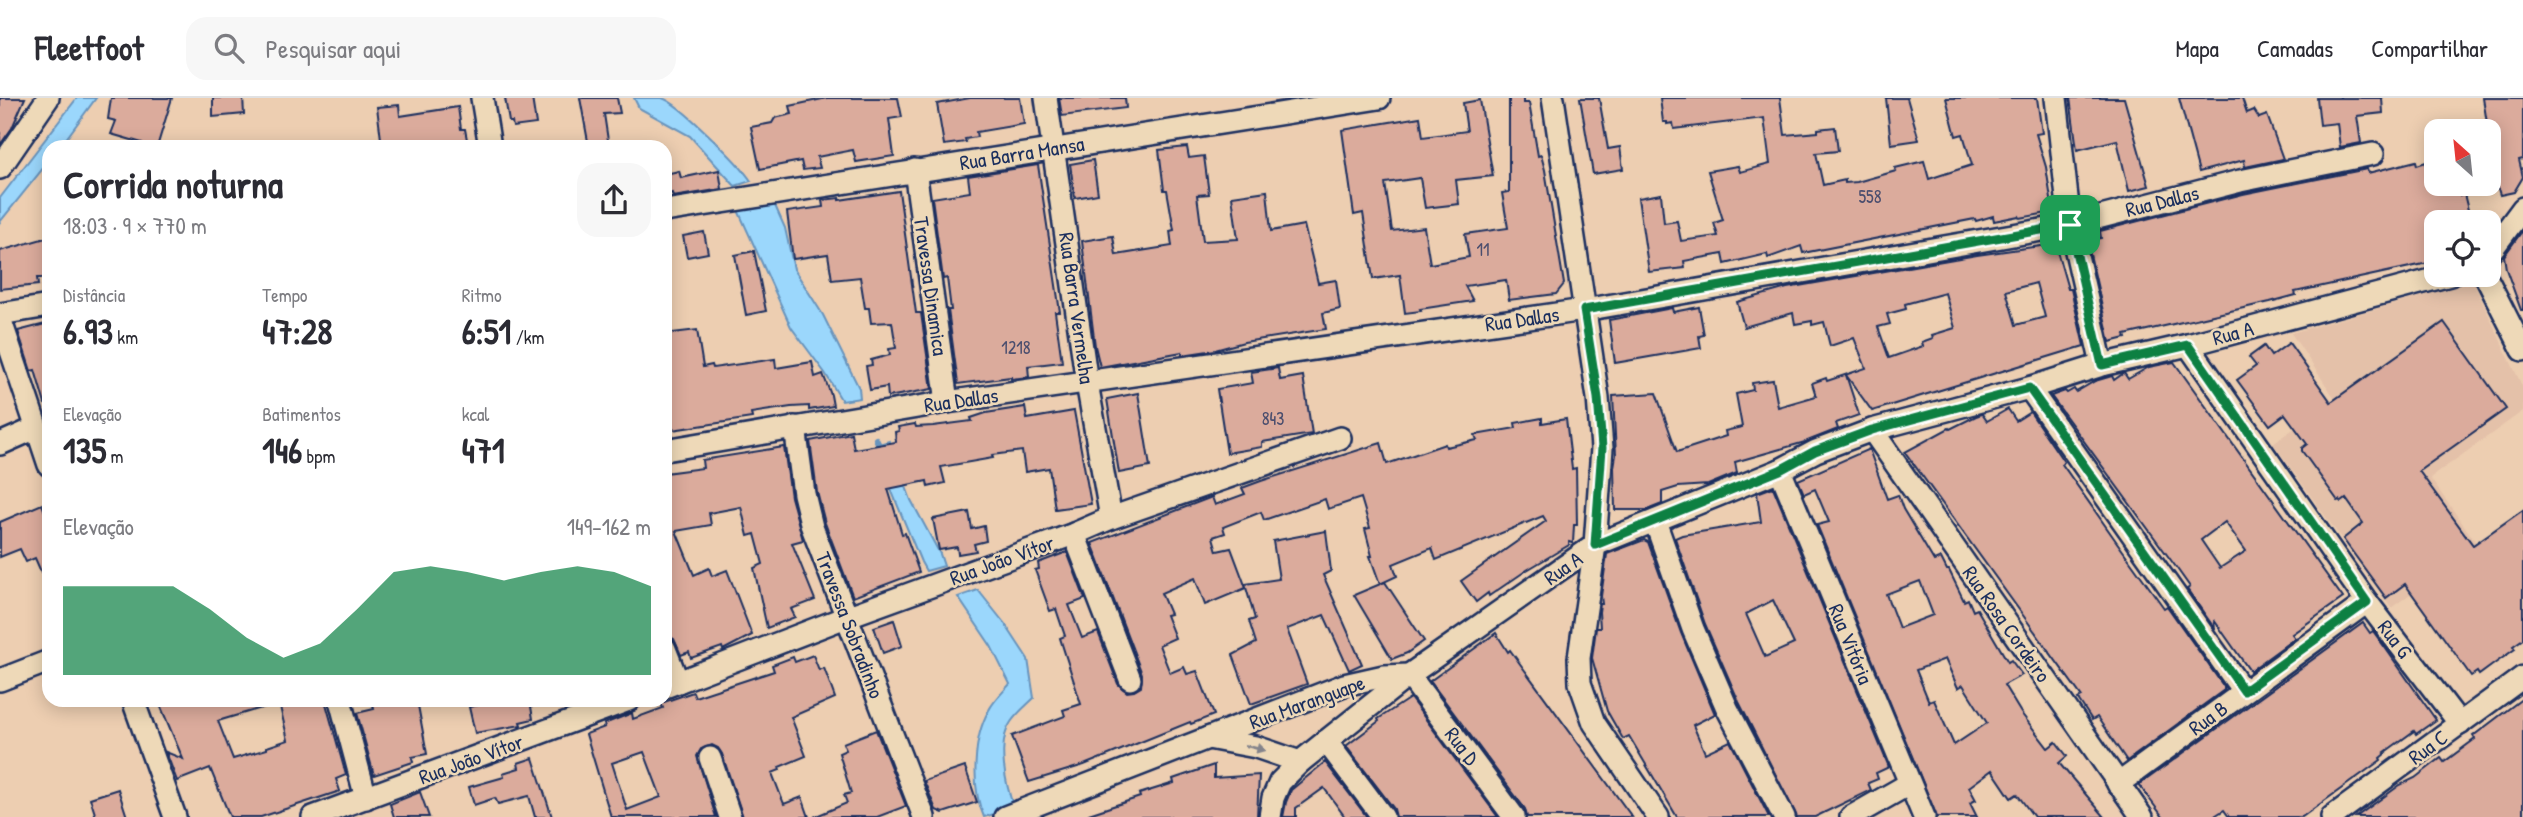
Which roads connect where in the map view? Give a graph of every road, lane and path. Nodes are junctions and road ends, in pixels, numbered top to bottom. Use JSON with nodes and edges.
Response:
{"nodes":[{"id":1,"x":48,"y":98,"type":"edge"},
{"id":2,"x":482,"y":98,"type":"edge"},
{"id":3,"x":1046,"y":98,"type":"edge"},
{"id":4,"x":1379,"y":98,"type":"edge"},
{"id":5,"x":1553,"y":98,"type":"edge"},
{"id":6,"x":2056,"y":98,"type":"edge"},
{"id":7,"x":489,"y":140,"type":"edge"},
{"id":8,"x":1054,"y":148,"type":"junction"},
{"id":9,"x":2373,"y":154,"type":"dead end"},
{"id":10,"x":0,"y":168,"type":"edge"},
{"id":11,"x":915,"y":170,"type":"junction"},
{"id":12,"x":2523,"y":208,"type":"edge"},
{"id":13,"x":672,"y":210,"type":"edge"},
{"id":14,"x":2070,"y":225,"type":"junction"},
{"id":15,"x":2501,"y":238,"type":"edge"},
{"id":16,"x":2424,"y":282,"type":"edge"},
{"id":17,"x":2490,"y":287,"type":"edge"},
{"id":18,"x":42,"y":307,"type":"edge"},
{"id":19,"x":1584,"y":310,"type":"junction"},
{"id":20,"x":0,"y":316,"type":"edge"},
{"id":21,"x":2188,"y":345,"type":"junction"},
{"id":22,"x":2523,"y":350,"type":"edge"},
{"id":23,"x":2102,"y":365,"type":"junction"},
{"id":24,"x":1087,"y":383,"type":"junction"},
{"id":25,"x":2029,"y":388,"type":"junction"},
{"id":26,"x":947,"y":402,"type":"junction"},
{"id":27,"x":795,"y":427,"type":"junction"},
{"id":28,"x":36,"y":428,"type":"junction"},
{"id":29,"x":1872,"y":430,"type":"junction"},
{"id":30,"x":1340,"y":438,"type":"dead end"},
{"id":31,"x":0,"y":444,"type":"edge"},
{"id":32,"x":42,"y":445,"type":"edge"},
{"id":33,"x":672,"y":449,"type":"edge"},
{"id":34,"x":1780,"y":470,"type":"junction"},
{"id":35,"x":1111,"y":517,"type":"junction"},
{"id":36,"x":1655,"y":521,"type":"junction"},
{"id":37,"x":1074,"y":534,"type":"junction"},
{"id":38,"x":1595,"y":545,"type":"junction"},
{"id":39,"x":2367,"y":602,"type":"junction"},
{"id":40,"x":846,"y":617,"type":"junction"},
{"id":41,"x":42,"y":664,"type":"edge"},
{"id":42,"x":1409,"y":675,"type":"junction"},
{"id":43,"x":2523,"y":677,"type":"edge"},
{"id":44,"x":1130,"y":679,"type":"dead end"},
{"id":45,"x":0,"y":680,"type":"edge"},
{"id":46,"x":672,"y":684,"type":"edge"},
{"id":47,"x":2244,"y":691,"type":"junction"},
{"id":48,"x":136,"y":707,"type":"edge"},
{"id":49,"x":341,"y":707,"type":"edge"},
{"id":50,"x":611,"y":707,"type":"edge"},
{"id":51,"x":2460,"y":724,"type":"junction"},
{"id":52,"x":1208,"y":738,"type":"junction"},
{"id":53,"x":1326,"y":741,"type":"junction"},
{"id":54,"x":710,"y":758,"type":"dead end"},
{"id":55,"x":1300,"y":762,"type":"junction"},
{"id":56,"x":1909,"y":784,"type":"junction"},
{"id":57,"x":2118,"y":784,"type":"junction"},
{"id":58,"x":360,"y":805,"type":"edge"},
{"id":59,"x":175,"y":817,"type":"edge"},
{"id":60,"x":313,"y":817,"type":"edge"},
{"id":61,"x":730,"y":817,"type":"edge"},
{"id":62,"x":924,"y":817,"type":"edge"},
{"id":63,"x":1005,"y":817,"type":"edge"},
{"id":64,"x":1270,"y":817,"type":"edge"},
{"id":65,"x":1383,"y":817,"type":"edge"},
{"id":66,"x":1514,"y":817,"type":"edge"},
{"id":67,"x":1658,"y":817,"type":"edge"},
{"id":68,"x":1784,"y":817,"type":"edge"},
{"id":69,"x":1852,"y":817,"type":"edge"},
{"id":70,"x":1924,"y":817,"type":"edge"},
{"id":71,"x":2142,"y":817,"type":"edge"},
{"id":72,"x":2332,"y":817,"type":"edge"}],
"edges":[{"from":1,"to":10,"type":"street"},
{"from":2,"to":7,"type":"street"},
{"from":3,"to":8,"type":"street","name":"Rua Barra Vermelha"},
{"from":4,"to":8,"type":"street","name":"Rua Barra Mansa"},
{"from":5,"to":19,"type":"street"},
{"from":6,"to":14,"type":"street"},
{"from":8,"to":11,"type":"street","name":"Rua Barra Mansa"},
{"from":8,"to":24,"type":"street","name":"Rua Barra Vermelha"},
{"from":9,"to":14,"type":"street","name":"Rua Dallas"},
{"from":11,"to":13,"type":"street","name":"Rua Barra Mansa"},
{"from":11,"to":26,"type":"street","name":"Travessa Dinamica"},
{"from":12,"to":15,"type":"street"},
{"from":14,"to":19,"type":"street","name":"Rua Dallas"},
{"from":14,"to":23,"type":"street"},
{"from":16,"to":21,"type":"street","name":"Rua A"},
{"from":17,"to":22,"type":"street"},
{"from":18,"to":20,"type":"street"},
{"from":19,"to":24,"type":"street","name":"Rua Dallas"},
{"from":19,"to":38,"type":"street"},
{"from":20,"to":28,"type":"street"},
{"from":21,"to":23,"type":"street","name":"Rua A"},
{"from":21,"to":39,"type":"street","name":"Rua G"},
{"from":23,"to":25,"type":"street","name":"Rua A"},
{"from":24,"to":26,"type":"street","name":"Rua Dallas"},
{"from":24,"to":35,"type":"street","name":"Rua Barra Vermelha"},
{"from":25,"to":29,"type":"street","name":"Rua A"},
{"from":25,"to":47,"type":"street"},
{"from":26,"to":27,"type":"street","name":"Rua Dallas"},
{"from":27,"to":33,"type":"street","name":"Rua Dallas"},
{"from":27,"to":40,"type":"street","name":"Travessa Sobradinho"},
{"from":28,"to":31,"type":"street"},
{"from":28,"to":32,"type":"street"},
{"from":29,"to":34,"type":"street","name":"Rua A"},
{"from":29,"to":57,"type":"street","name":"Rua Rosa Cordeiro"},
{"from":30,"to":35,"type":"street","name":"Rua João Vítor"},
{"from":34,"to":36,"type":"street","name":"Rua A"},
{"from":34,"to":56,"type":"street","name":"Rua Vitória"},
{"from":35,"to":37,"type":"street","name":"Rua João Vítor"},
{"from":36,"to":38,"type":"street","name":"Rua A"},
{"from":36,"to":68,"type":"street"},
{"from":37,"to":40,"type":"street","name":"Rua João Vítor"},
{"from":37,"to":44,"type":"street"},
{"from":38,"to":42,"type":"street","name":"Rua A"},
{"from":38,"to":67,"type":"street"},
{"from":39,"to":47,"type":"street","name":"Rua B"},
{"from":39,"to":51,"type":"street","name":"Rua G"},
{"from":40,"to":46,"type":"street","name":"Rua João Vítor"},
{"from":40,"to":62,"type":"street","name":"Travessa Sobradinho"},
{"from":41,"to":45,"type":"street"},
{"from":42,"to":52,"type":"street","name":"Rua Maranguape"},
{"from":42,"to":53,"type":"street","name":"Rua A"},
{"from":42,"to":66,"type":"street","name":"Rua D"},
{"from":43,"to":51,"type":"street","name":"Rua C"},
{"from":47,"to":57,"type":"street","name":"Rua B"},
{"from":48,"to":59,"type":"street"},
{"from":49,"to":58,"type":"street"},
{"from":50,"to":58,"type":"street","name":"Rua João Vítor"},
{"from":51,"to":72,"type":"street","name":"Rua C"},
{"from":52,"to":55,"type":"street","name":"Rua Maranguape","one_way":true},
{"from":52,"to":63,"type":"street","name":"Rua Maranguape"},
{"from":53,"to":55,"type":"street","name":"Rua A"},
{"from":53,"to":65,"type":"street"},
{"from":54,"to":61,"type":"street"},
{"from":55,"to":64,"type":"street","name":"Rua A"},
{"from":56,"to":69,"type":"street"},
{"from":56,"to":70,"type":"street","name":"Rua Vitória"},
{"from":57,"to":71,"type":"street","name":"Rua Rosa Cordeiro"},
{"from":58,"to":60,"type":"street","name":"Rua João Vítor"}]}
